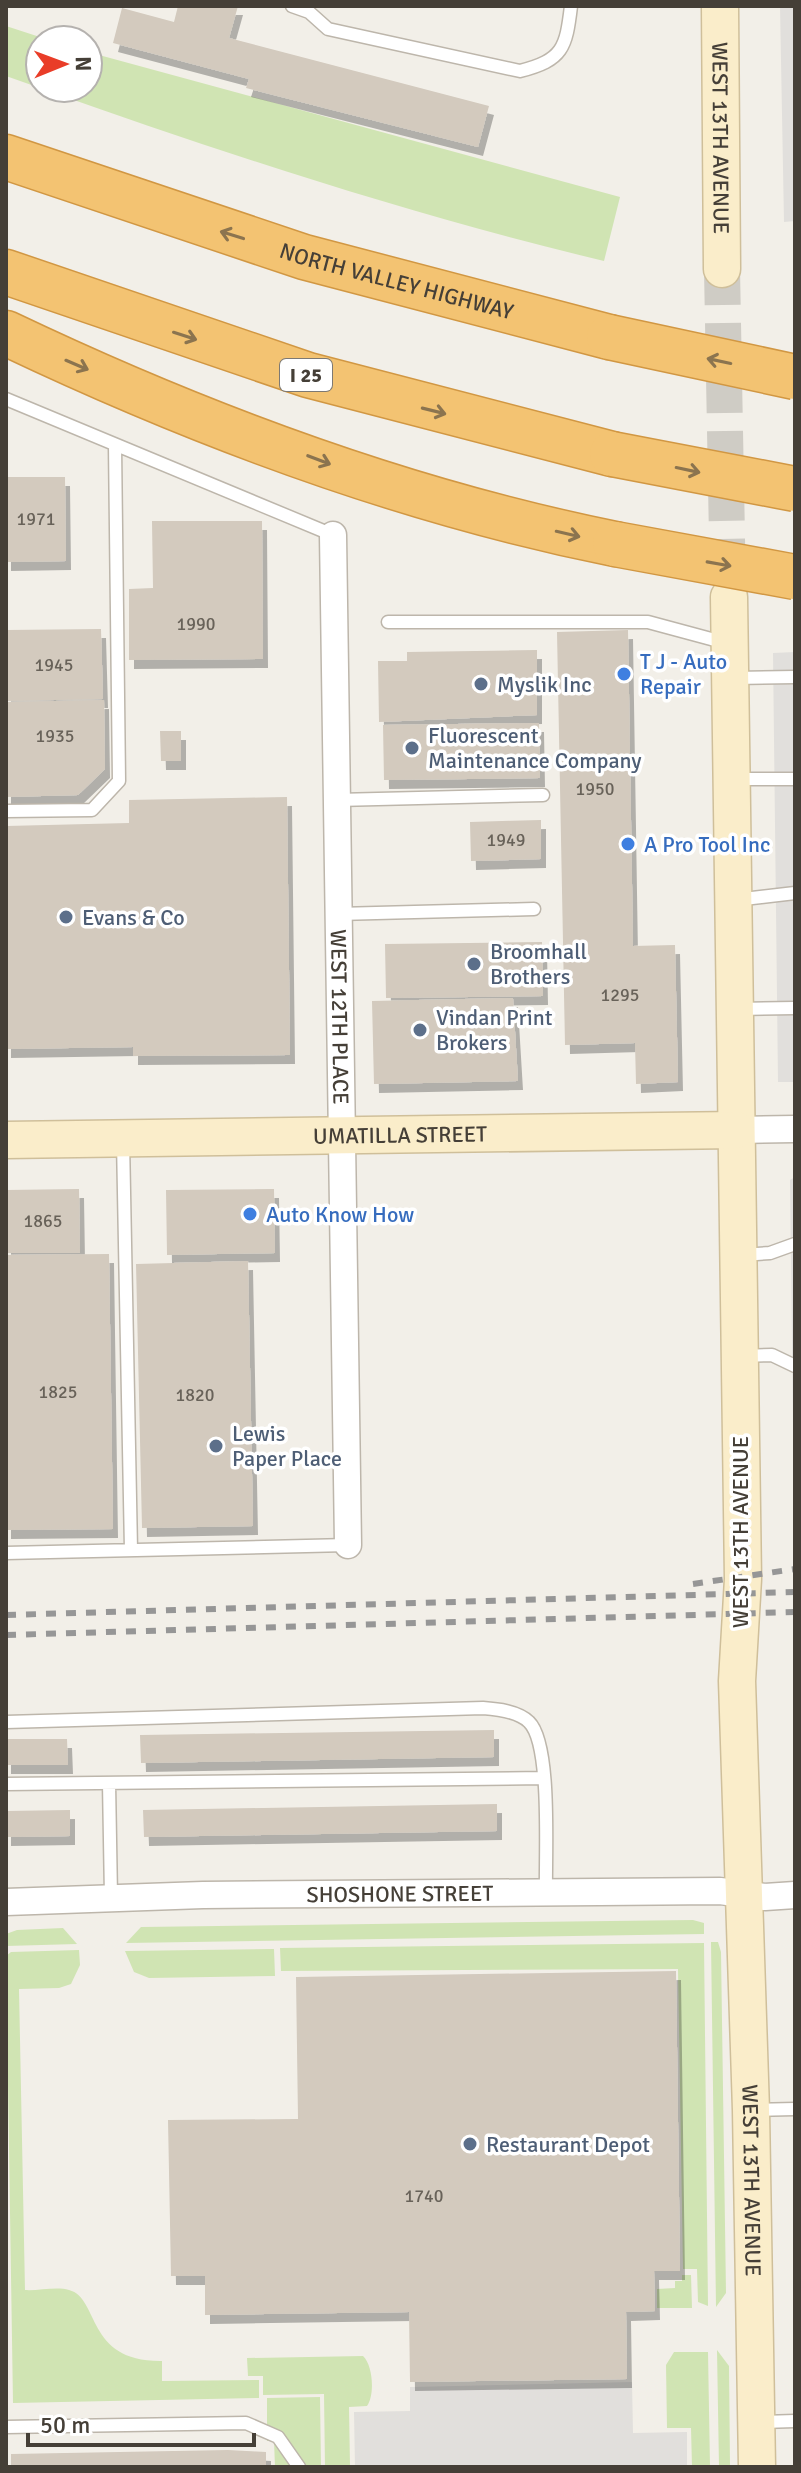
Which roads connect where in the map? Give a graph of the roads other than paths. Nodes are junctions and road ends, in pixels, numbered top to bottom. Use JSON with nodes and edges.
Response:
{"nodes":[{"id":1,"x":292,"y":6,"type":"edge"},
{"id":2,"x":571,"y":6,"type":"edge"},
{"id":3,"x":720,"y":6,"type":"edge"},
{"id":4,"x":309,"y":9,"type":"edge"},
{"id":5,"x":6,"y":157,"type":"edge"},
{"id":6,"x":722,"y":269,"type":"tunnel mouth"},
{"id":7,"x":6,"y":272,"type":"edge"},
{"id":8,"x":6,"y":333,"type":"edge"},
{"id":9,"x":795,"y":377,"type":"edge"},
{"id":10,"x":6,"y":399,"type":"edge"},
{"id":11,"x":115,"y":445,"type":"junction"},
{"id":12,"x":795,"y":489,"type":"edge"},
{"id":13,"x":333,"y":535,"type":"joint"},
{"id":14,"x":795,"y":577,"type":"edge"},
{"id":15,"x":729,"y":597,"type":"tunnel mouth"},
{"id":16,"x":388,"y":622,"type":"dead end"},
{"id":17,"x":730,"y":661,"type":"junction"},
{"id":18,"x":795,"y":677,"type":"edge"},
{"id":19,"x":731,"y":779,"type":"junction"},
{"id":20,"x":795,"y":779,"type":"edge"},
{"id":21,"x":543,"y":795,"type":"dead end"},
{"id":22,"x":337,"y":800,"type":"junction"},
{"id":23,"x":6,"y":811,"type":"edge"},
{"id":24,"x":795,"y":893,"type":"edge"},
{"id":25,"x":733,"y":901,"type":"junction"},
{"id":26,"x":534,"y":909,"type":"dead end"},
{"id":27,"x":338,"y":914,"type":"junction"},
{"id":28,"x":795,"y":1008,"type":"edge"},
{"id":29,"x":735,"y":1009,"type":"junction"},
{"id":30,"x":6,"y":1113,"type":"edge"},
{"id":31,"x":795,"y":1129,"type":"edge"},
{"id":32,"x":736,"y":1130,"type":"junction"},
{"id":33,"x":342,"y":1135,"type":"junction"},
{"id":34,"x":107,"y":1138,"type":"junction"},
{"id":35,"x":6,"y":1140,"type":"edge"},
{"id":36,"x":795,"y":1244,"type":"edge"},
{"id":37,"x":739,"y":1255,"type":"junction"},
{"id":38,"x":739,"y":1356,"type":"junction"},
{"id":39,"x":795,"y":1366,"type":"edge"},
{"id":40,"x":348,"y":1545,"type":"joint"},
{"id":41,"x":131,"y":1550,"type":"junction"},
{"id":42,"x":6,"y":1553,"type":"edge"},
{"id":43,"x":6,"y":1722,"type":"edge"},
{"id":44,"x":544,"y":1778,"type":"junction"},
{"id":45,"x":109,"y":1783,"type":"junction"},
{"id":46,"x":6,"y":1784,"type":"edge"},
{"id":47,"x":546,"y":1892,"type":"junction"},
{"id":48,"x":744,"y":1894,"type":"junction"},
{"id":49,"x":795,"y":1895,"type":"edge"},
{"id":50,"x":111,"y":1897,"type":"junction"},
{"id":51,"x":6,"y":1902,"type":"edge"},
{"id":52,"x":795,"y":2109,"type":"edge"},
{"id":53,"x":751,"y":2110,"type":"junction"},
{"id":54,"x":795,"y":2421,"type":"edge"},
{"id":55,"x":756,"y":2422,"type":"junction"},
{"id":56,"x":6,"y":2427,"type":"edge"},
{"id":57,"x":299,"y":2467,"type":"edge"},
{"id":58,"x":757,"y":2467,"type":"edge"}],
"edges":[{"from":1,"to":4,"type":"lane"},
{"from":2,"to":4,"type":"lane"},
{"from":3,"to":6,"type":"street","name":"WEST 13TH AVENUE"},
{"from":9,"to":5,"type":"highway","name":"NORTH VALLEY HIGHWAY","one_way":true,"bridge":true},
{"from":7,"to":12,"type":"highway","number":"I 25","one_way":true,"bridge":true},
{"from":8,"to":14,"type":"highway","one_way":true,"bridge":true},
{"from":10,"to":11,"type":"lane"},
{"from":11,"to":13,"type":"lane"},
{"from":11,"to":23,"type":"lane"},
{"from":13,"to":22,"type":"street","name":"WEST 12TH PLACE"},
{"from":15,"to":17,"type":"street","name":"WEST 13TH AVENUE"},
{"from":16,"to":17,"type":"lane"},
{"from":17,"to":18,"type":"lane"},
{"from":17,"to":19,"type":"street","name":"WEST 13TH AVENUE"},
{"from":19,"to":20,"type":"lane"},
{"from":19,"to":25,"type":"street","name":"WEST 13TH AVENUE"},
{"from":21,"to":22,"type":"lane"},
{"from":22,"to":27,"type":"street","name":"WEST 12TH PLACE"},
{"from":24,"to":25,"type":"lane"},
{"from":25,"to":29,"type":"street","name":"WEST 13TH AVENUE"},
{"from":26,"to":27,"type":"lane"},
{"from":27,"to":33,"type":"street","name":"WEST 12TH PLACE"},
{"from":28,"to":29,"type":"lane"},
{"from":29,"to":32,"type":"street","name":"WEST 13TH AVENUE"},
{"from":30,"to":34,"type":"street"},
{"from":31,"to":32,"type":"street","name":"UMATILLA STREET"},
{"from":32,"to":33,"type":"street","name":"UMATILLA STREET"},
{"from":32,"to":37,"type":"street","name":"WEST 13TH AVENUE"},
{"from":33,"to":34,"type":"street","name":"UMATILLA STREET"},
{"from":33,"to":40,"type":"street","name":"WEST 12TH PLACE"},
{"from":34,"to":35,"type":"street","name":"UMATILLA STREET"},
{"from":34,"to":41,"type":"lane"},
{"from":36,"to":37,"type":"lane"},
{"from":37,"to":38,"type":"street","name":"WEST 13TH AVENUE"},
{"from":38,"to":39,"type":"lane"},
{"from":38,"to":48,"type":"street","name":"WEST 13TH AVENUE"},
{"from":40,"to":41,"type":"lane"},
{"from":41,"to":42,"type":"lane"},
{"from":43,"to":44,"type":"lane"},
{"from":44,"to":45,"type":"lane"},
{"from":44,"to":47,"type":"lane"},
{"from":45,"to":46,"type":"lane"},
{"from":45,"to":50,"type":"lane"},
{"from":47,"to":48,"type":"street","name":"SHOSHONE STREET"},
{"from":47,"to":50,"type":"street","name":"SHOSHONE STREET"},
{"from":48,"to":49,"type":"street","name":"SHOSHONE STREET"},
{"from":48,"to":53,"type":"street","name":"WEST 13TH AVENUE"},
{"from":50,"to":51,"type":"street","name":"SHOSHONE STREET"},
{"from":52,"to":53,"type":"lane"},
{"from":53,"to":55,"type":"street","name":"WEST 13TH AVENUE"},
{"from":54,"to":55,"type":"lane"},
{"from":55,"to":58,"type":"street","name":"WEST 13TH AVENUE"},
{"from":56,"to":57,"type":"lane"}]}
